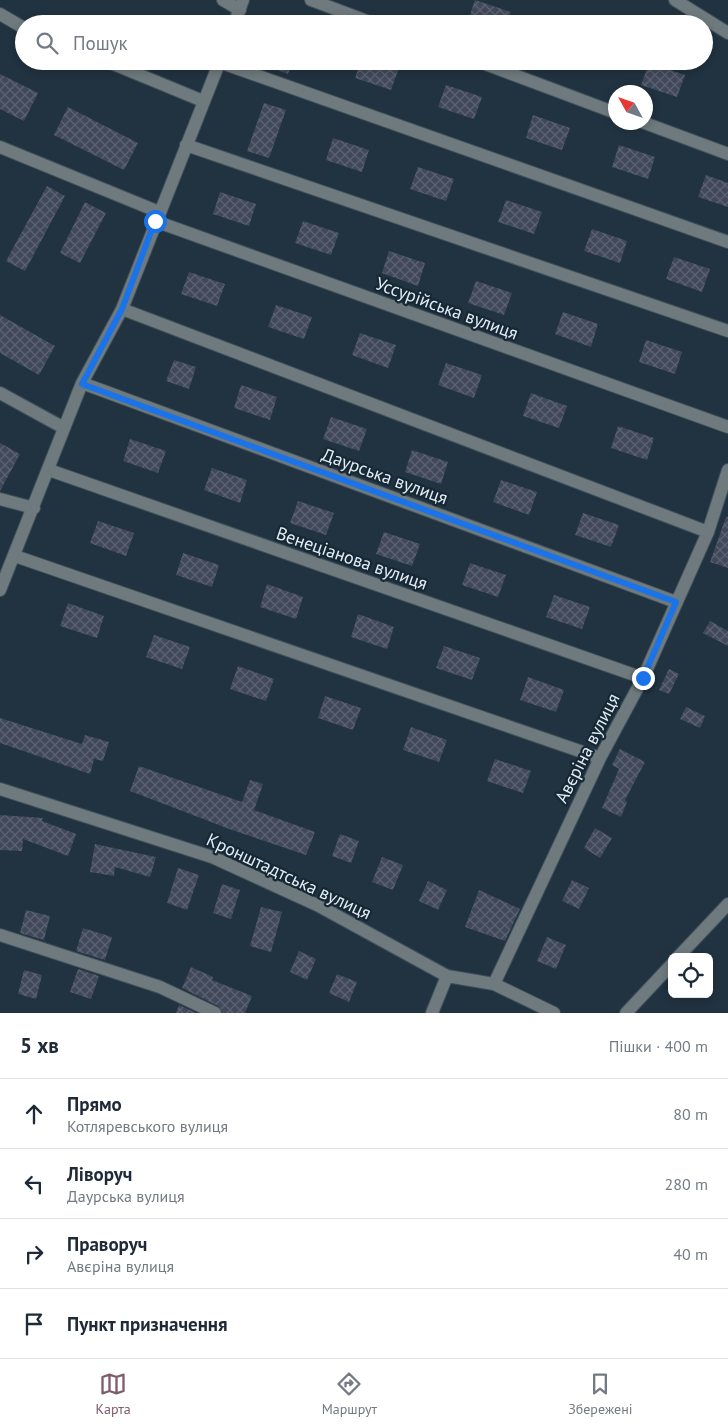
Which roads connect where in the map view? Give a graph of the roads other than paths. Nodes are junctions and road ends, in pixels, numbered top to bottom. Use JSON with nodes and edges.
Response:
{"nodes":[{"id":1,"x":223,"y":0,"type":"edge"},
{"id":2,"x":311,"y":0,"type":"edge"},
{"id":3,"x":675,"y":0,"type":"edge"},
{"id":4,"x":242,"y":5,"type":"edge"},
{"id":5,"x":0,"y":14,"type":"edge"},
{"id":6,"x":351,"y":15,"type":"edge"},
{"id":7,"x":699,"y":15,"type":"edge"},
{"id":8,"x":15,"y":23,"type":"edge"},
{"id":9,"x":713,"y":24,"type":"edge"},
{"id":10,"x":728,"y":33,"type":"edge"},
{"id":11,"x":128,"y":70,"type":"edge"},
{"id":12,"x":217,"y":70,"type":"edge"},
{"id":13,"x":243,"y":70,"type":"edge"},
{"id":14,"x":501,"y":70,"type":"edge"},
{"id":15,"x":203,"y":101,"type":"junction"},
{"id":16,"x":608,"y":110,"type":"edge"},
{"id":17,"x":653,"y":126,"type":"edge"},
{"id":18,"x":186,"y":145,"type":"junction"},
{"id":19,"x":0,"y":147,"type":"edge"},
{"id":20,"x":728,"y":154,"type":"edge"},
{"id":21,"x":157,"y":216,"type":"junction"},
{"id":22,"x":728,"y":242,"type":"edge"},
{"id":23,"x":122,"y":309,"type":"junction"},
{"id":24,"x":728,"y":331,"type":"edge"},
{"id":25,"x":82,"y":384,"type":"junction"},
{"id":26,"x":0,"y":393,"type":"edge"},
{"id":27,"x":728,"y":427,"type":"edge"},
{"id":28,"x":64,"y":428,"type":"junction"},
{"id":29,"x":49,"y":470,"type":"junction"},
{"id":30,"x":728,"y":470,"type":"edge"},
{"id":31,"x":0,"y":499,"type":"edge"},
{"id":32,"x":34,"y":508,"type":"junction"},
{"id":33,"x":708,"y":532,"type":"junction"},
{"id":34,"x":15,"y":556,"type":"junction"},
{"id":35,"x":0,"y":590,"type":"edge"},
{"id":36,"x":676,"y":602,"type":"junction"},
{"id":37,"x":643,"y":678,"type":"junction"},
{"id":38,"x":600,"y":758,"type":"junction"},
{"id":39,"x":0,"y":789,"type":"edge"},
{"id":40,"x":728,"y":904,"type":"edge"},
{"id":41,"x":0,"y":935,"type":"edge"},
{"id":42,"x":682,"y":953,"type":"edge"},
{"id":43,"x":668,"y":968,"type":"edge"},
{"id":44,"x":447,"y":976,"type":"junction"},
{"id":45,"x":494,"y":984,"type":"junction"},
{"id":46,"x":215,"y":1013,"type":"edge"},
{"id":47,"x":432,"y":1013,"type":"edge"},
{"id":48,"x":554,"y":1013,"type":"edge"},
{"id":49,"x":626,"y":1013,"type":"edge"}],
"edges":[{"from":1,"to":4,"type":"street"},
{"from":2,"to":6,"type":"street"},
{"from":3,"to":7,"type":"street"},
{"from":5,"to":8,"type":"street"},
{"from":9,"to":10,"type":"street"},
{"from":11,"to":15,"type":"street"},
{"from":12,"to":15,"type":"street"},
{"from":13,"to":22,"type":"street"},
{"from":14,"to":16,"type":"street"},
{"from":15,"to":18,"type":"street"},
{"from":17,"to":20,"type":"street"},
{"from":18,"to":21,"type":"street"},
{"from":18,"to":24,"type":"street"},
{"from":19,"to":21,"type":"street","name":"Уссурійська вулиця"},
{"from":21,"to":23,"type":"street"},
{"from":21,"to":27,"type":"street","name":"Уссурійська вулиця"},
{"from":23,"to":25,"type":"street"},
{"from":23,"to":33,"type":"street"},
{"from":25,"to":28,"type":"street"},
{"from":25,"to":36,"type":"street","name":"Даурська вулиця"},
{"from":26,"to":28,"type":"street"},
{"from":28,"to":29,"type":"street"},
{"from":29,"to":32,"type":"street"},
{"from":29,"to":37,"type":"street","name":"Венеціанова вулиця"},
{"from":30,"to":33,"type":"street","name":"Авєріна вулиця"},
{"from":31,"to":32,"type":"street"},
{"from":32,"to":34,"type":"street"},
{"from":33,"to":36,"type":"street","name":"Авєріна вулиця"},
{"from":34,"to":35,"type":"street"},
{"from":34,"to":38,"type":"street"},
{"from":36,"to":37,"type":"street","name":"Авєріна вулиця"},
{"from":37,"to":38,"type":"street","name":"Авєріна вулиця"},
{"from":38,"to":45,"type":"street","name":"Авєріна вулиця"},
{"from":39,"to":44,"type":"street","name":"Кронштадтська вулиця"},
{"from":40,"to":42,"type":"street"},
{"from":41,"to":46,"type":"street"},
{"from":43,"to":49,"type":"street"},
{"from":44,"to":45,"type":"street","name":"Кронштадтська вулиця"},
{"from":44,"to":47,"type":"street"},
{"from":45,"to":48,"type":"street","name":"Кронштадтська вулиця"}]}
